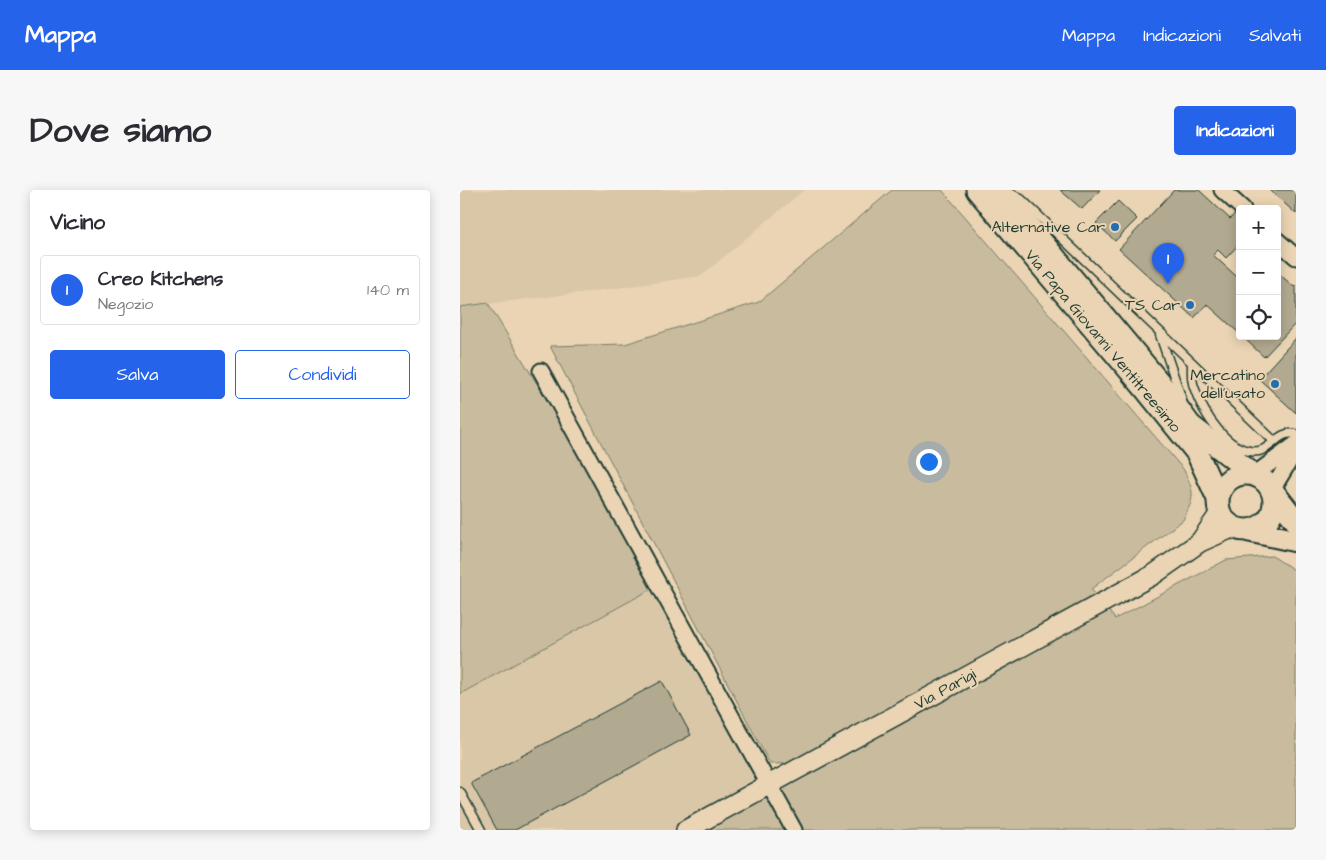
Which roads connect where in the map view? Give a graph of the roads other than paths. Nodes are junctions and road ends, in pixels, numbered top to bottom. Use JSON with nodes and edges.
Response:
{"nodes":[{"id":1,"x":977,"y":190,"type":"edge"},
{"id":2,"x":994,"y":190,"type":"edge"},
{"id":3,"x":1006,"y":190,"type":"edge"},
{"id":4,"x":1222,"y":190,"type":"edge"},
{"id":5,"x":1239,"y":205,"type":"edge"},
{"id":6,"x":1281,"y":244,"type":"edge"},
{"id":7,"x":1296,"y":257,"type":"edge"},
{"id":8,"x":1160,"y":333,"type":"junction"},
{"id":9,"x":1192,"y":364,"type":"junction"},
{"id":10,"x":541,"y":371,"type":"dead end"},
{"id":11,"x":1190,"y":425,"type":"junction"},
{"id":12,"x":1296,"y":434,"type":"edge"},
{"id":13,"x":1274,"y":441,"type":"junction"},
{"id":14,"x":1296,"y":444,"type":"edge"},
{"id":15,"x":1296,"y":450,"type":"edge"},
{"id":16,"x":1254,"y":475,"type":"junction"},
{"id":17,"x":1272,"y":490,"type":"junction"},
{"id":18,"x":1229,"y":517,"type":"junction"},
{"id":19,"x":1296,"y":521,"type":"edge"},
{"id":20,"x":1296,"y":541,"type":"edge"},
{"id":21,"x":769,"y":785,"type":"junction"},
{"id":22,"x":460,"y":792,"type":"edge"},
{"id":23,"x":481,"y":830,"type":"edge"},
{"id":24,"x":686,"y":830,"type":"edge"},
{"id":25,"x":794,"y":830,"type":"edge"}],
"edges":[{"from":1,"to":18,"type":"main road","name":"Via Papa Giovanni Ventitreesimo"},
{"from":2,"to":11,"type":"main road","name":"Via Papa Giovanni Ventitreesimo"},
{"from":3,"to":8,"type":"lane"},
{"from":4,"to":5,"type":"street"},
{"from":6,"to":7,"type":"street"},
{"from":8,"to":9,"type":"lane"},
{"from":8,"to":11,"type":"lane"},
{"from":9,"to":13,"type":"lane"},
{"from":9,"to":13,"type":"lane"},
{"from":10,"to":21,"type":"street"},
{"from":11,"to":16,"type":"main road","name":"Via Papa Giovanni Ventitreesimo"},
{"from":12,"to":13,"type":"lane"},
{"from":14,"to":16,"type":"street"},
{"from":15,"to":17,"type":"street"},
{"from":16,"to":17,"type":"main road","name":"Via Papa Giovanni Ventitreesimo"},
{"from":16,"to":18,"type":"main road"},
{"from":17,"to":18,"type":"main road"},
{"from":17,"to":19,"type":"main road","name":"Via Papa Giovanni Ventitreesimo"},
{"from":18,"to":20,"type":"main road"},
{"from":18,"to":21,"type":"street","name":"Via Parigi"},
{"from":21,"to":24,"type":"street","name":"Via Parigi"},
{"from":21,"to":25,"type":"street"},
{"from":22,"to":23,"type":"lane"}]}
